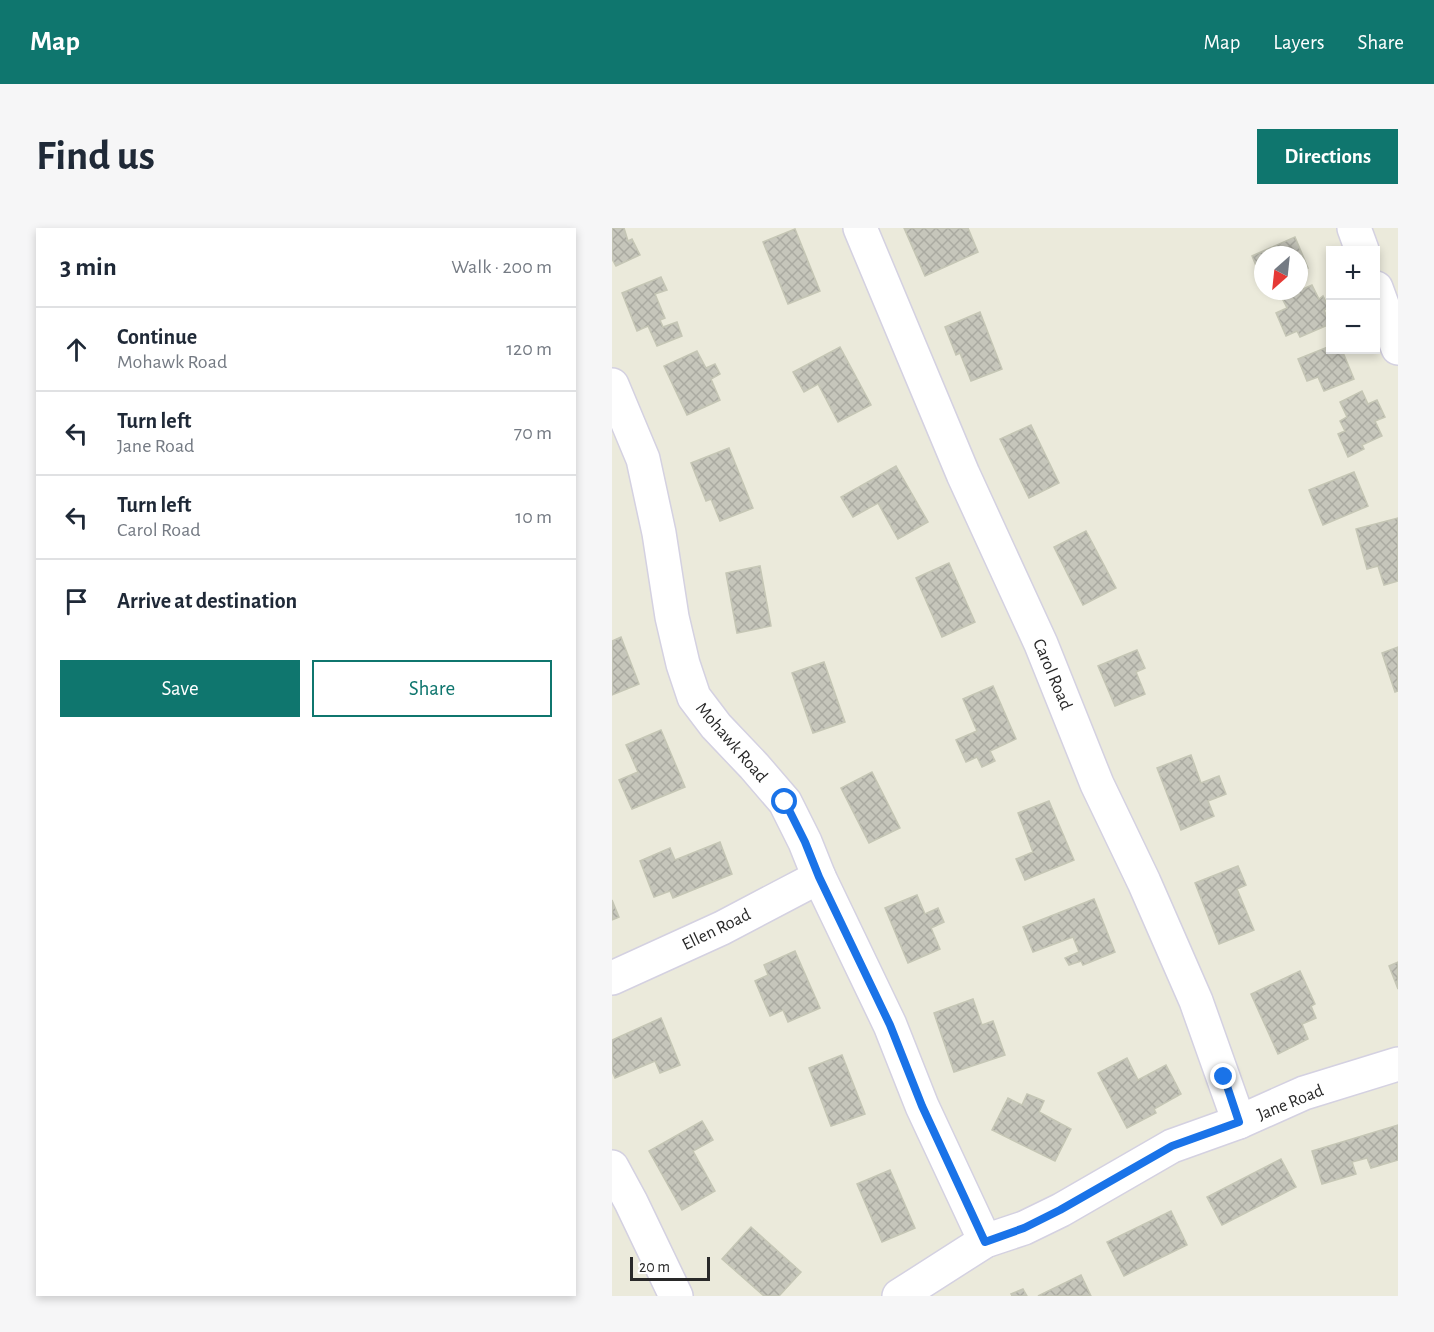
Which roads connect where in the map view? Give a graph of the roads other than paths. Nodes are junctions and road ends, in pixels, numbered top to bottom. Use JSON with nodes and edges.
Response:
{"nodes":[{"id":1,"x":860,"y":228,"type":"edge"},
{"id":2,"x":1354,"y":228,"type":"edge"},
{"id":3,"x":1361,"y":246,"type":"edge"},
{"id":4,"x":1380,"y":299,"type":"edge"},
{"id":5,"x":1398,"y":347,"type":"edge"},
{"id":6,"x":612,"y":385,"type":"edge"},
{"id":7,"x":819,"y":877,"type":"junction"},
{"id":8,"x":612,"y":978,"type":"edge"},
{"id":9,"x":1398,"y":1064,"type":"edge"},
{"id":10,"x":1239,"y":1122,"type":"junction"},
{"id":11,"x":612,"y":1167,"type":"edge"},
{"id":12,"x":985,"y":1242,"type":"junction"},
{"id":13,"x":676,"y":1296,"type":"edge"},
{"id":14,"x":899,"y":1296,"type":"edge"}],
"edges":[{"from":1,"to":10,"type":"street","name":"Carol Road"},
{"from":2,"to":3,"type":"street"},
{"from":4,"to":5,"type":"street"},
{"from":6,"to":7,"type":"street","name":"Mohawk Road"},
{"from":7,"to":8,"type":"street","name":"Ellen Road"},
{"from":7,"to":12,"type":"street","name":"Mohawk Road"},
{"from":9,"to":10,"type":"street","name":"Jane Road"},
{"from":10,"to":12,"type":"street","name":"Jane Road"},
{"from":11,"to":13,"type":"street"},
{"from":12,"to":14,"type":"street","name":"Jane Road"}]}
